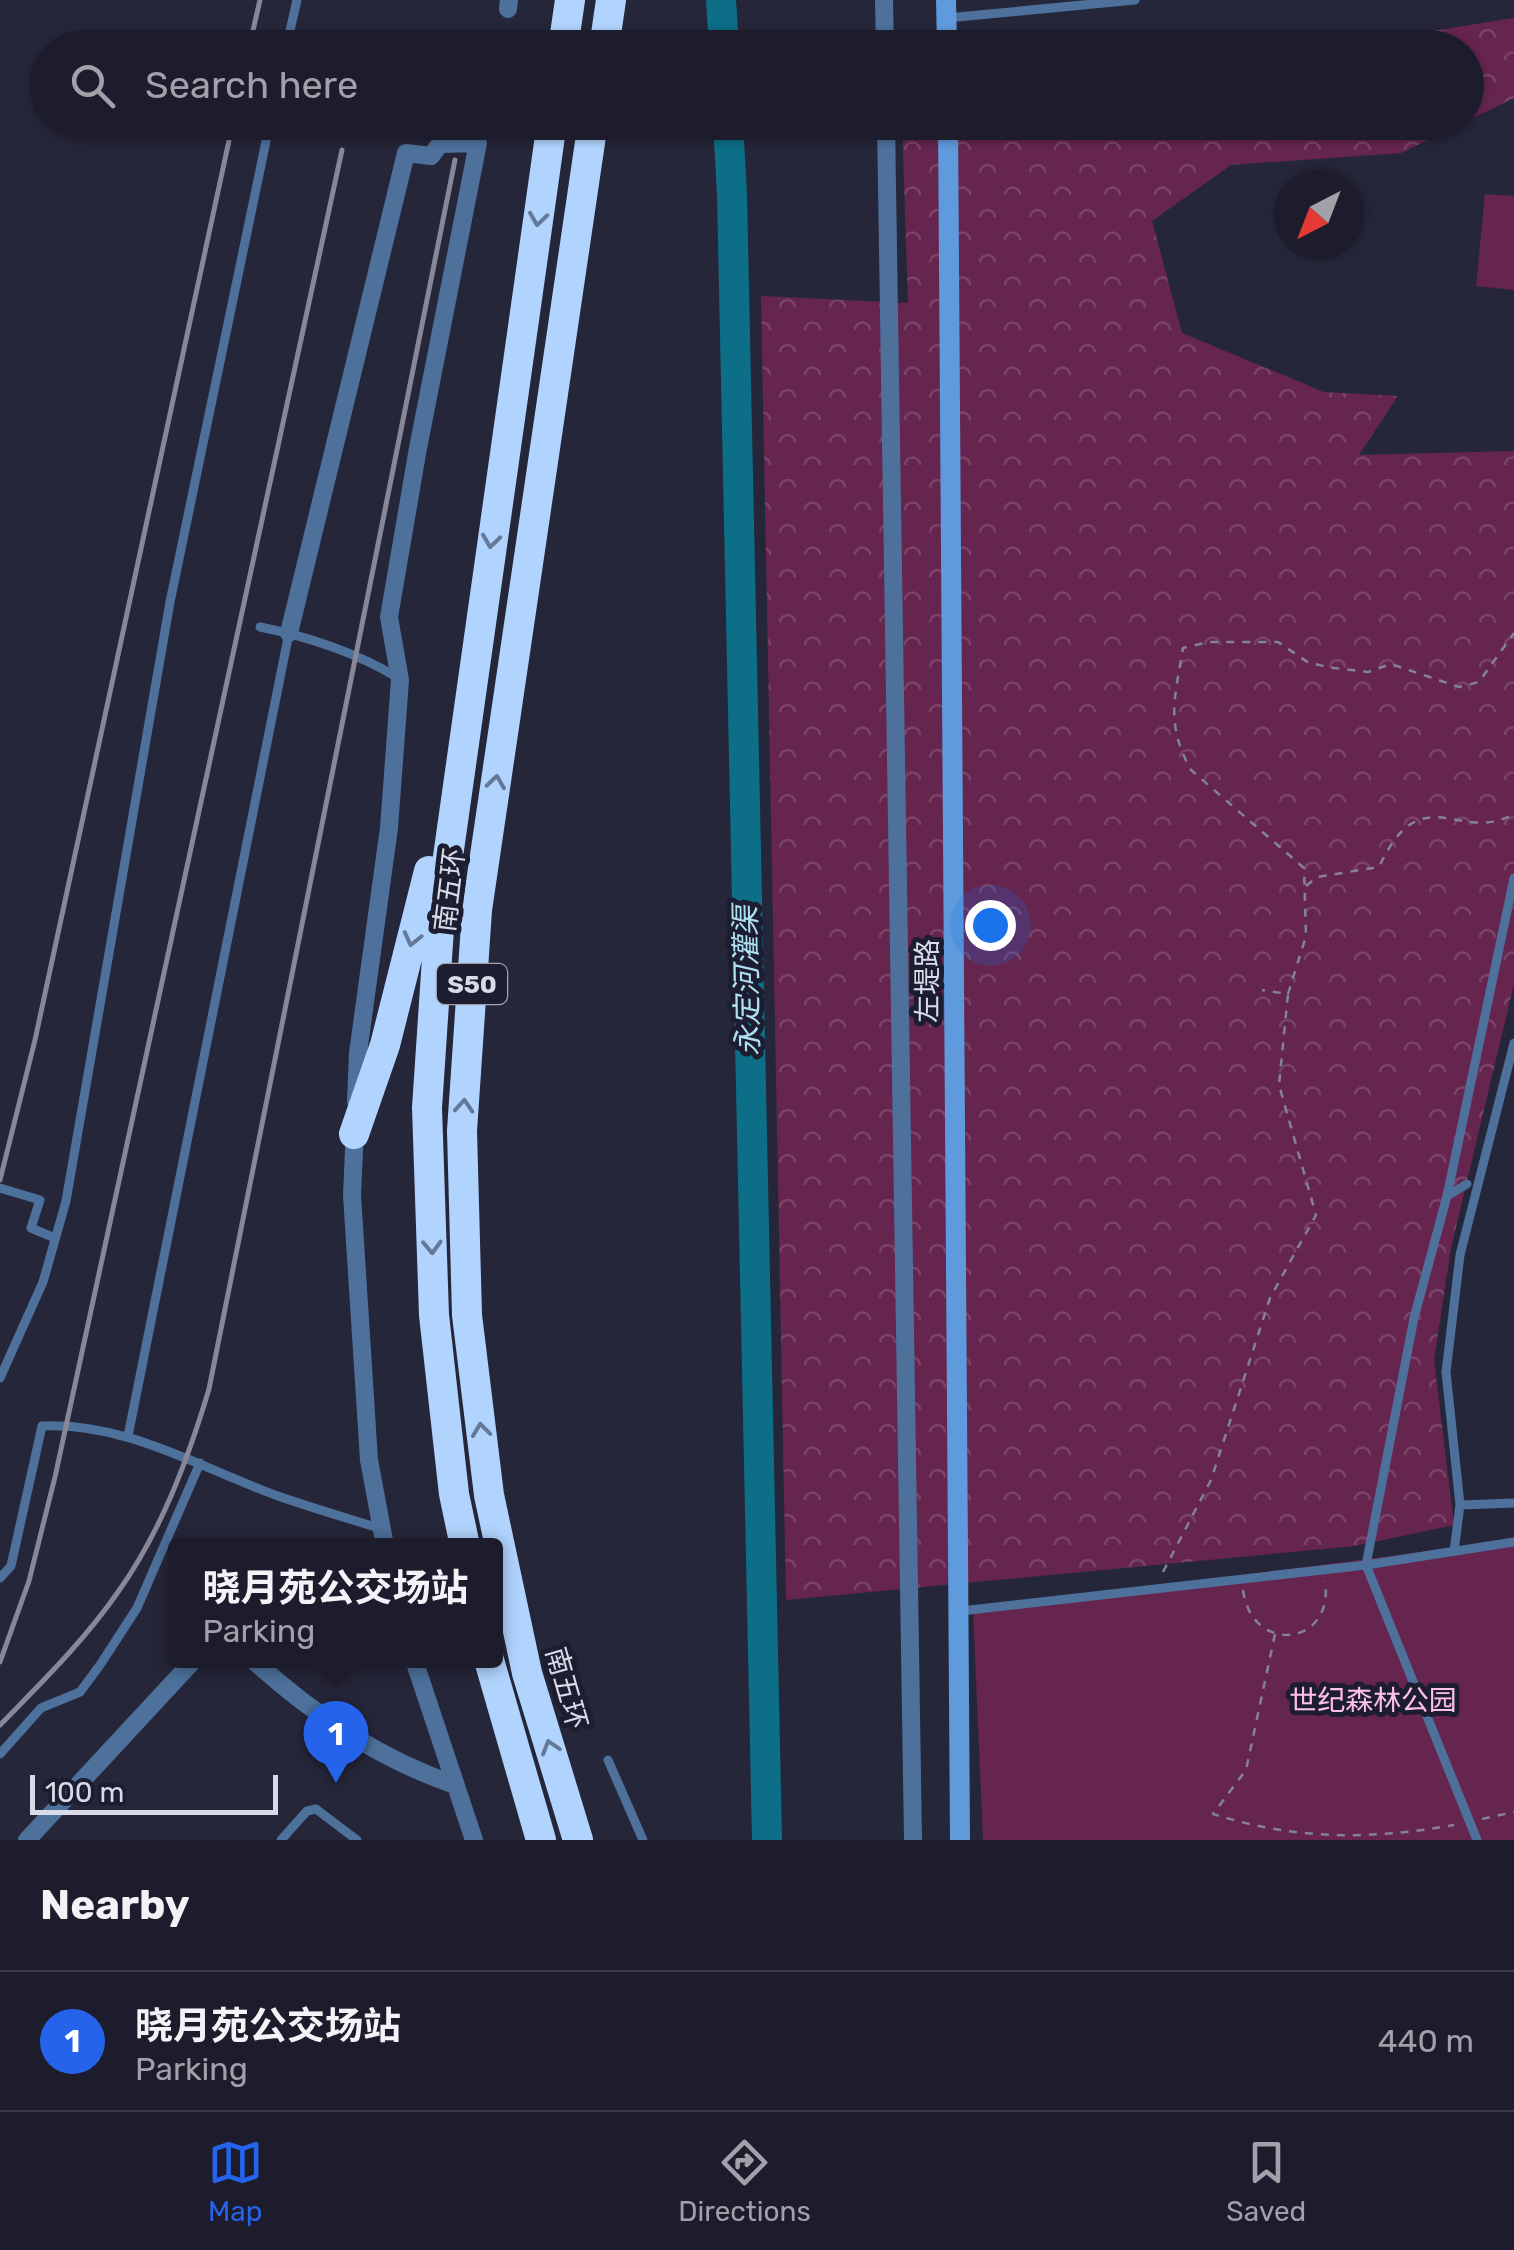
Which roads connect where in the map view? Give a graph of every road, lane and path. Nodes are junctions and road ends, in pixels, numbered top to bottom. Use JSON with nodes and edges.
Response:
{"nodes":[{"id":1,"x":297,"y":0,"type":"edge"},
{"id":2,"x":570,"y":0,"type":"edge"},
{"id":3,"x":611,"y":0,"type":"edge"},
{"id":4,"x":884,"y":0,"type":"edge"},
{"id":5,"x":1135,"y":0,"type":"edge"},
{"id":6,"x":946,"y":9,"type":"edge"},
{"id":7,"x":290,"y":30,"type":"edge"},
{"id":8,"x":566,"y":30,"type":"edge"},
{"id":9,"x":607,"y":30,"type":"edge"},
{"id":10,"x":885,"y":30,"type":"edge"},
{"id":11,"x":266,"y":140,"type":"edge"},
{"id":12,"x":549,"y":140,"type":"edge"},
{"id":13,"x":590,"y":140,"type":"edge"},
{"id":14,"x":886,"y":140,"type":"edge"},
{"id":15,"x":948,"y":140,"type":"edge"},
{"id":16,"x":260,"y":627,"type":"dead end"},
{"id":17,"x":1514,"y":632,"type":"edge"},
{"id":18,"x":290,"y":633,"type":"junction"},
{"id":19,"x":400,"y":680,"type":"junction"},
{"id":20,"x":462,"y":742,"type":"junction"},
{"id":21,"x":1514,"y":814,"type":"edge"},
{"id":22,"x":1514,"y":878,"type":"edge"},
{"id":23,"x":1304,"y":887,"type":"junction"},
{"id":24,"x":1262,"y":990,"type":"dead end"},
{"id":25,"x":1288,"y":994,"type":"junction"},
{"id":26,"x":1514,"y":1043,"type":"edge"},
{"id":27,"x":354,"y":1134,"type":"junction"},
{"id":28,"x":1468,"y":1184,"type":"dead end"},
{"id":29,"x":0,"y":1188,"type":"edge"},
{"id":30,"x":1447,"y":1196,"type":"junction"},
{"id":31,"x":56,"y":1238,"type":"junction"},
{"id":32,"x":0,"y":1378,"type":"edge"},
{"id":33,"x":128,"y":1436,"type":"junction"},
{"id":34,"x":200,"y":1462,"type":"junction"},
{"id":35,"x":1514,"y":1503,"type":"edge"},
{"id":36,"x":1460,"y":1506,"type":"junction"},
{"id":37,"x":383,"y":1538,"type":"edge"},
{"id":38,"x":463,"y":1538,"type":"edge"},
{"id":39,"x":497,"y":1538,"type":"edge"},
{"id":40,"x":1514,"y":1542,"type":"edge"},
{"id":41,"x":1454,"y":1551,"type":"junction"},
{"id":42,"x":503,"y":1562,"type":"edge"},
{"id":43,"x":1366,"y":1565,"type":"junction"},
{"id":44,"x":1324,"y":1570,"type":"junction"},
{"id":45,"x":0,"y":1578,"type":"edge"},
{"id":46,"x":1241,"y":1579,"type":"junction"},
{"id":47,"x":1156,"y":1588,"type":"junction"},
{"id":48,"x":959,"y":1612,"type":"junction"},
{"id":49,"x":1275,"y":1634,"type":"junction"},
{"id":50,"x":187,"y":1668,"type":"edge"},
{"id":51,"x":262,"y":1668,"type":"edge"},
{"id":52,"x":417,"y":1668,"type":"edge"},
{"id":53,"x":491,"y":1668,"type":"edge"},
{"id":54,"x":0,"y":1754,"type":"edge"},
{"id":55,"x":608,"y":1760,"type":"dead end"},
{"id":56,"x":455,"y":1785,"type":"junction"},
{"id":57,"x":1514,"y":1812,"type":"edge"},
{"id":58,"x":1470,"y":1822,"type":"junction"},
{"id":59,"x":27,"y":1840,"type":"edge"},
{"id":60,"x":281,"y":1840,"type":"edge"},
{"id":61,"x":357,"y":1840,"type":"edge"},
{"id":62,"x":474,"y":1840,"type":"edge"},
{"id":63,"x":541,"y":1840,"type":"edge"},
{"id":64,"x":578,"y":1840,"type":"edge"},
{"id":65,"x":643,"y":1840,"type":"edge"},
{"id":66,"x":913,"y":1840,"type":"edge"},
{"id":67,"x":960,"y":1840,"type":"edge"},
{"id":68,"x":1478,"y":1840,"type":"edge"}],
"edges":[{"from":1,"to":7,"type":"lane"},
{"from":2,"to":8,"type":"highway"},
{"from":3,"to":9,"type":"highway"},
{"from":4,"to":10,"type":"street"},
{"from":5,"to":6,"type":"lane"},
{"from":11,"to":31,"type":"lane"},
{"from":12,"to":20,"type":"highway","name":"南五环","number":"S50","one_way":true},
{"from":39,"to":13,"type":"highway","name":"南五环","number":"S50","one_way":true},
{"from":14,"to":66,"type":"street"},
{"from":15,"to":48,"type":"main road","name":"左堤路"},
{"from":16,"to":18,"type":"lane"},
{"from":17,"to":23,"type":"path"},
{"from":18,"to":19,"type":"lane"},
{"from":18,"to":19,"type":"street"},
{"from":18,"to":33,"type":"lane"},
{"from":19,"to":27,"type":"street"},
{"from":20,"to":27,"type":"highway","one_way":true},
{"from":20,"to":38,"type":"highway","name":"南五环","number":"S50","one_way":true},
{"from":21,"to":23,"type":"path"},
{"from":22,"to":30,"type":"lane"},
{"from":23,"to":25,"type":"path"},
{"from":24,"to":25,"type":"path"},
{"from":25,"to":47,"type":"path"},
{"from":26,"to":36,"type":"lane"},
{"from":27,"to":37,"type":"street"},
{"from":28,"to":30,"type":"lane"},
{"from":29,"to":31,"type":"lane"},
{"from":30,"to":43,"type":"lane"},
{"from":31,"to":32,"type":"lane"},
{"from":33,"to":34,"type":"lane"},
{"from":33,"to":45,"type":"lane"},
{"from":34,"to":37,"type":"lane"},
{"from":34,"to":54,"type":"lane"},
{"from":35,"to":36,"type":"lane"},
{"from":36,"to":41,"type":"lane"},
{"from":40,"to":41,"type":"lane"},
{"from":41,"to":43,"type":"lane"},
{"from":64,"to":42,"type":"highway","name":"南五环","number":"S50","one_way":true},
{"from":43,"to":44,"type":"lane"},
{"from":43,"to":58,"type":"lane"},
{"from":44,"to":46,"type":"lane"},
{"from":44,"to":49,"type":"path"},
{"from":46,"to":47,"type":"lane"},
{"from":46,"to":49,"type":"path"},
{"from":47,"to":48,"type":"lane"},
{"from":48,"to":67,"type":"main road","name":"左堤路"},
{"from":49,"to":58,"type":"path"},
{"from":50,"to":59,"type":"street"},
{"from":51,"to":56,"type":"street"},
{"from":52,"to":56,"type":"street"},
{"from":53,"to":63,"type":"highway"},
{"from":55,"to":65,"type":"lane"},
{"from":56,"to":62,"type":"street"},
{"from":57,"to":58,"type":"path"},
{"from":58,"to":68,"type":"lane"},
{"from":60,"to":61,"type":"lane"}]}
